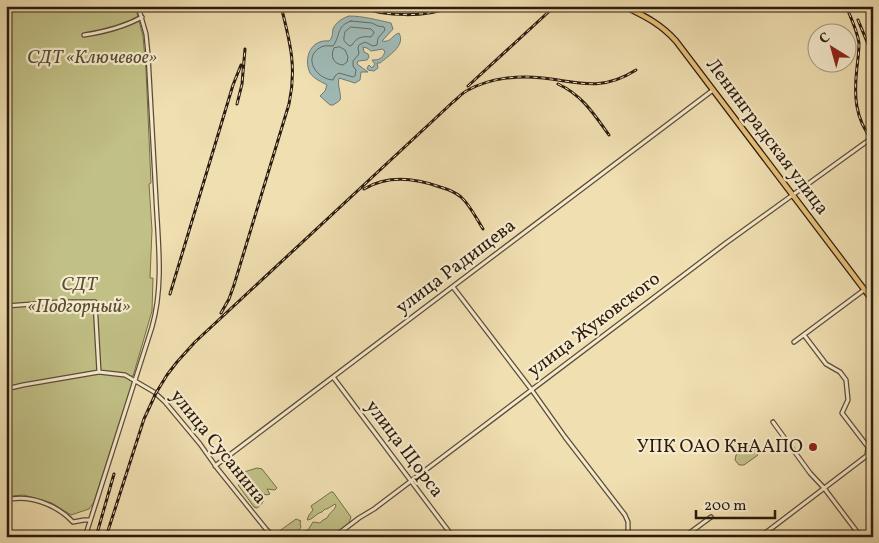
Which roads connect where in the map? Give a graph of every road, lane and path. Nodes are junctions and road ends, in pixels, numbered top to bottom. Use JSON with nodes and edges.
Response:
{"nodes":[{"id":1,"x":138,"y":6,"type":"edge"},
{"id":2,"x":624,"y":6,"type":"edge"},
{"id":3,"x":142,"y":17,"type":"junction"},
{"id":4,"x":84,"y":35,"type":"dead end"},
{"id":5,"x":713,"y":90,"type":"junction"},
{"id":6,"x":873,"y":137,"type":"edge"},
{"id":7,"x":792,"y":195,"type":"junction"},
{"id":8,"x":453,"y":287,"type":"junction"},
{"id":9,"x":864,"y":290,"type":"junction"},
{"id":10,"x":873,"y":301,"type":"edge"},
{"id":11,"x":6,"y":306,"type":"edge"},
{"id":12,"x":804,"y":335,"type":"junction"},
{"id":13,"x":794,"y":342,"type":"dead end"},
{"id":14,"x":99,"y":372,"type":"junction"},
{"id":15,"x":333,"y":377,"type":"junction"},
{"id":16,"x":135,"y":381,"type":"junction"},
{"id":17,"x":6,"y":389,"type":"edge"},
{"id":18,"x":531,"y":390,"type":"junction"},
{"id":19,"x":773,"y":422,"type":"dead end"},
{"id":20,"x":873,"y":451,"type":"edge"},
{"id":21,"x":867,"y":456,"type":"junction"},
{"id":22,"x":216,"y":466,"type":"junction"},
{"id":23,"x":411,"y":480,"type":"junction"},
{"id":24,"x":824,"y":488,"type":"junction"},
{"id":25,"x":6,"y":500,"type":"edge"},
{"id":26,"x":711,"y":517,"type":"dead end"},
{"id":27,"x":90,"y":520,"type":"junction"},
{"id":28,"x":85,"y":537,"type":"edge"},
{"id":29,"x":274,"y":537,"type":"edge"},
{"id":30,"x":334,"y":537,"type":"edge"},
{"id":31,"x":453,"y":537,"type":"edge"},
{"id":32,"x":630,"y":537,"type":"edge"},
{"id":33,"x":684,"y":537,"type":"edge"},
{"id":34,"x":760,"y":537,"type":"edge"},
{"id":35,"x":861,"y":537,"type":"edge"}],
"edges":[{"from":1,"to":3,"type":"street"},
{"from":2,"to":5,"type":"main road","name":"Ленинградская улица"},
{"from":3,"to":4,"type":"street"},
{"from":3,"to":16,"type":"street"},
{"from":5,"to":7,"type":"main road","name":"Ленинградская улица"},
{"from":5,"to":8,"type":"street","name":"улица Радищева"},
{"from":6,"to":7,"type":"street","name":"улица Жуковского"},
{"from":7,"to":9,"type":"main road","name":"Ленинградская улица"},
{"from":7,"to":18,"type":"street","name":"улица Жуковского"},
{"from":8,"to":15,"type":"street","name":"улица Радищева"},
{"from":8,"to":18,"type":"street"},
{"from":9,"to":10,"type":"main road","name":"Ленинградская улица"},
{"from":9,"to":12,"type":"street"},
{"from":11,"to":14,"type":"street"},
{"from":12,"to":13,"type":"street"},
{"from":12,"to":21,"type":"street"},
{"from":14,"to":16,"type":"street","name":"улица Сусанина"},
{"from":14,"to":17,"type":"street","name":"улица Сусанина"},
{"from":15,"to":22,"type":"street","name":"улица Радищева"},
{"from":15,"to":23,"type":"street","name":"улица Щорса"},
{"from":16,"to":22,"type":"street","name":"улица Сусанина"},
{"from":16,"to":27,"type":"street"},
{"from":18,"to":23,"type":"street","name":"улица Жуковского"},
{"from":18,"to":32,"type":"street"},
{"from":19,"to":24,"type":"street"},
{"from":20,"to":21,"type":"street"},
{"from":21,"to":24,"type":"street"},
{"from":22,"to":29,"type":"street","name":"улица Сусанина"},
{"from":23,"to":30,"type":"street","name":"улица Жуковского"},
{"from":23,"to":31,"type":"street","name":"улица Щорса"},
{"from":24,"to":34,"type":"street"},
{"from":24,"to":35,"type":"street"},
{"from":25,"to":27,"type":"street"},
{"from":26,"to":33,"type":"street"},
{"from":27,"to":28,"type":"street"}]}
